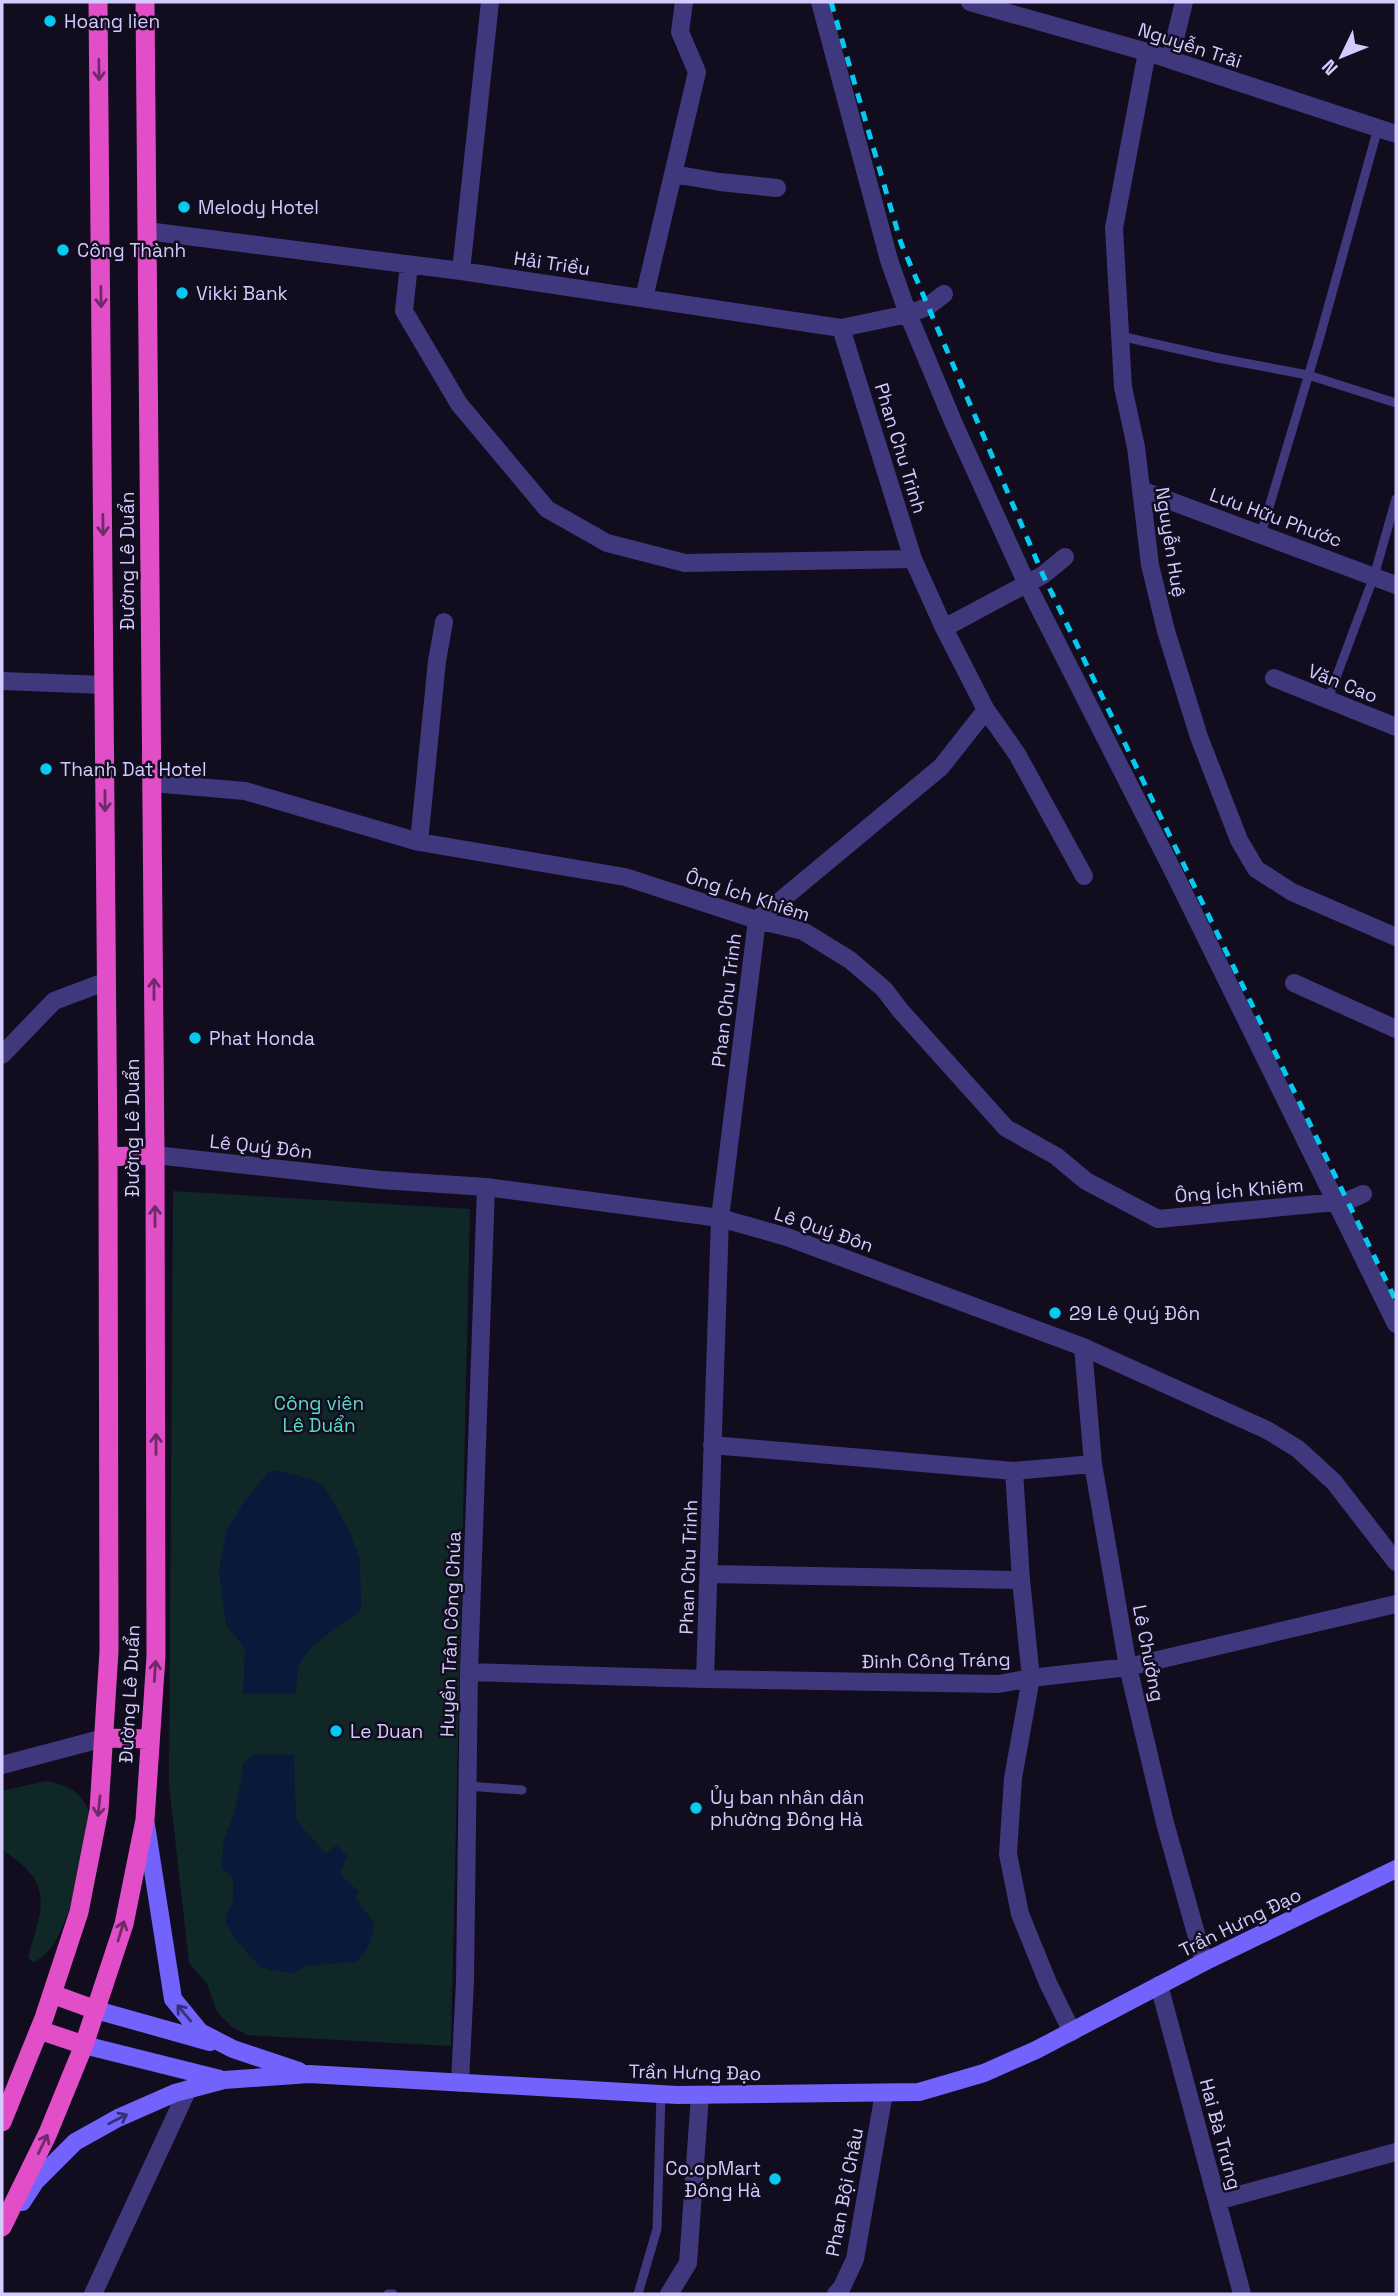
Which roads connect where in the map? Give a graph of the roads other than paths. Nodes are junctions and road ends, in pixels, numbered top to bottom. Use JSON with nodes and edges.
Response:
{"nodes":[{"id":1,"x":98,"y":2,"type":"edge"},
{"id":2,"x":145,"y":2,"type":"edge"},
{"id":3,"x":490,"y":2,"type":"edge"},
{"id":4,"x":684,"y":2,"type":"edge"},
{"id":5,"x":820,"y":2,"type":"edge"},
{"id":6,"x":970,"y":2,"type":"edge"},
{"id":7,"x":1184,"y":2,"type":"edge"},
{"id":8,"x":1147,"y":52,"type":"junction"},
{"id":9,"x":1170,"y":60,"type":"junction"},
{"id":10,"x":1378,"y":128,"type":"junction"},
{"id":11,"x":1396,"y":134,"type":"edge"},
{"id":12,"x":673,"y":174,"type":"junction"},
{"id":13,"x":777,"y":188,"type":"dead end"},
{"id":14,"x":147,"y":231,"type":"junction"},
{"id":15,"x":409,"y":265,"type":"junction"},
{"id":16,"x":461,"y":271,"type":"junction"},
{"id":17,"x":944,"y":294,"type":"dead end"},
{"id":18,"x":644,"y":298,"type":"junction"},
{"id":19,"x":908,"y":314,"type":"junction"},
{"id":20,"x":841,"y":328,"type":"junction"},
{"id":21,"x":1120,"y":336,"type":"junction"},
{"id":22,"x":1308,"y":375,"type":"junction"},
{"id":23,"x":1396,"y":403,"type":"edge"},
{"id":24,"x":1141,"y":490,"type":"junction"},
{"id":25,"x":1396,"y":499,"type":"edge"},
{"id":26,"x":1261,"y":534,"type":"junction"},
{"id":27,"x":1065,"y":557,"type":"dead end"},
{"id":28,"x":913,"y":559,"type":"junction"},
{"id":29,"x":1374,"y":576,"type":"junction"},
{"id":30,"x":1026,"y":582,"type":"junction"},
{"id":31,"x":1396,"y":584,"type":"edge"},
{"id":32,"x":444,"y":622,"type":"dead end"},
{"id":33,"x":944,"y":628,"type":"junction"},
{"id":34,"x":1274,"y":678,"type":"dead end"},
{"id":35,"x":2,"y":681,"type":"edge"},
{"id":36,"x":104,"y":685,"type":"junction"},
{"id":37,"x":1328,"y":699,"type":"junction"},
{"id":38,"x":986,"y":710,"type":"junction"},
{"id":39,"x":1396,"y":727,"type":"edge"},
{"id":40,"x":152,"y":783,"type":"junction"},
{"id":41,"x":419,"y":842,"type":"junction"},
{"id":42,"x":1084,"y":876,"type":"dead end"},
{"id":43,"x":757,"y":920,"type":"junction"},
{"id":44,"x":1396,"y":937,"type":"edge"},
{"id":45,"x":107,"y":981,"type":"junction"},
{"id":46,"x":1294,"y":983,"type":"dead end"},
{"id":47,"x":1396,"y":1029,"type":"edge"},
{"id":48,"x":2,"y":1055,"type":"edge"},
{"id":49,"x":155,"y":1155,"type":"junction"},
{"id":50,"x":108,"y":1157,"type":"junction"},
{"id":51,"x":486,"y":1187,"type":"junction"},
{"id":52,"x":1363,"y":1194,"type":"dead end"},
{"id":53,"x":1336,"y":1202,"type":"junction"},
{"id":54,"x":720,"y":1218,"type":"junction"},
{"id":55,"x":1396,"y":1324,"type":"edge"},
{"id":56,"x":1083,"y":1347,"type":"junction"},
{"id":57,"x":712,"y":1445,"type":"junction"},
{"id":58,"x":1093,"y":1464,"type":"junction"},
{"id":59,"x":1014,"y":1471,"type":"junction"},
{"id":60,"x":1396,"y":1562,"type":"edge"},
{"id":61,"x":709,"y":1574,"type":"junction"},
{"id":62,"x":1021,"y":1580,"type":"junction"},
{"id":63,"x":1396,"y":1604,"type":"edge"},
{"id":64,"x":1128,"y":1667,"type":"junction"},
{"id":65,"x":469,"y":1672,"type":"junction"},
{"id":66,"x":1031,"y":1678,"type":"junction"},
{"id":67,"x":705,"y":1679,"type":"junction"},
{"id":68,"x":104,"y":1738,"type":"junction"},
{"id":69,"x":150,"y":1740,"type":"junction"},
{"id":70,"x":3,"y":1762,"type":"edge"},
{"id":71,"x":467,"y":1786,"type":"junction"},
{"id":72,"x":522,"y":1790,"type":"dead end"},
{"id":73,"x":145,"y":1820,"type":"junction"},
{"id":74,"x":1396,"y":1869,"type":"edge"},
{"id":75,"x":1204,"y":1962,"type":"junction"},
{"id":76,"x":1159,"y":1985,"type":"junction"},
{"id":77,"x":52,"y":1994,"type":"junction"},
{"id":78,"x":96,"y":2010,"type":"junction"},
{"id":79,"x":39,"y":2030,"type":"junction"},
{"id":80,"x":1072,"y":2032,"type":"junction"},
{"id":81,"x":84,"y":2045,"type":"junction"},
{"id":82,"x":233,"y":2049,"type":"junction"},
{"id":83,"x":309,"y":2074,"type":"junction"},
{"id":84,"x":224,"y":2080,"type":"junction"},
{"id":85,"x":460,"y":2083,"type":"junction"},
{"id":86,"x":188,"y":2089,"type":"junction"},
{"id":87,"x":884,"y":2093,"type":"junction"},
{"id":88,"x":662,"y":2094,"type":"junction"},
{"id":89,"x":700,"y":2095,"type":"junction"},
{"id":90,"x":2,"y":2122,"type":"edge"},
{"id":91,"x":1396,"y":2152,"type":"edge"},
{"id":92,"x":1217,"y":2201,"type":"junction"},
{"id":93,"x":2,"y":2227,"type":"edge"},
{"id":94,"x":2,"y":2233,"type":"edge"},
{"id":95,"x":93,"y":2294,"type":"edge"},
{"id":96,"x":638,"y":2294,"type":"edge"},
{"id":97,"x":669,"y":2294,"type":"edge"},
{"id":98,"x":836,"y":2294,"type":"edge"},
{"id":99,"x":1242,"y":2294,"type":"edge"}],
"edges":[{"from":1,"to":36,"type":"highway","name":"Đường Lê Duẩn","one_way":true},
{"from":2,"to":14,"type":"highway","name":"Đường Lê Duẩn"},
{"from":3,"to":16,"type":"street"},
{"from":4,"to":12,"type":"street"},
{"from":5,"to":19,"type":"street"},
{"from":6,"to":8,"type":"street","name":"Nguyễn Trãi"},
{"from":7,"to":9,"type":"street"},
{"from":8,"to":9,"type":"street","name":"Nguyễn Trãi"},
{"from":8,"to":21,"type":"street","name":"Nguyễn Huệ"},
{"from":9,"to":10,"type":"street","name":"Nguyễn Trãi"},
{"from":10,"to":11,"type":"street","name":"Nguyễn Trãi"},
{"from":10,"to":22,"type":"lane"},
{"from":12,"to":13,"type":"street"},
{"from":12,"to":18,"type":"street"},
{"from":14,"to":15,"type":"street","name":"Hải Triều"},
{"from":14,"to":40,"type":"highway","name":"Đường Lê Duẩn"},
{"from":15,"to":16,"type":"street","name":"Hải Triều"},
{"from":15,"to":28,"type":"street"},
{"from":16,"to":18,"type":"street","name":"Hải Triều"},
{"from":17,"to":19,"type":"street","name":"Hải Triều"},
{"from":18,"to":20,"type":"street","name":"Hải Triều"},
{"from":19,"to":20,"type":"street","name":"Hải Triều"},
{"from":19,"to":30,"type":"street"},
{"from":20,"to":28,"type":"street","name":"Phan Chu Trinh"},
{"from":21,"to":22,"type":"lane"},
{"from":21,"to":24,"type":"street","name":"Nguyễn Huệ"},
{"from":22,"to":23,"type":"lane"},
{"from":22,"to":26,"type":"lane"},
{"from":24,"to":26,"type":"street","name":"Lưu Hữu Phước"},
{"from":24,"to":44,"type":"street","name":"Nguyễn Huệ"},
{"from":25,"to":29,"type":"lane"},
{"from":26,"to":29,"type":"street","name":"Lưu Hữu Phước"},
{"from":27,"to":30,"type":"street"},
{"from":28,"to":33,"type":"street","name":"Phan Chu Trinh"},
{"from":29,"to":31,"type":"street","name":"Lưu Hữu Phước"},
{"from":29,"to":37,"type":"lane"},
{"from":30,"to":33,"type":"street"},
{"from":30,"to":53,"type":"street"},
{"from":32,"to":41,"type":"street"},
{"from":33,"to":38,"type":"street","name":"Phan Chu Trinh"},
{"from":34,"to":37,"type":"street","name":"Văn Cao"},
{"from":35,"to":36,"type":"street"},
{"from":36,"to":45,"type":"highway","name":"Đường Lê Duẩn","one_way":true},
{"from":37,"to":39,"type":"street","name":"Văn Cao"},
{"from":38,"to":42,"type":"street"},
{"from":38,"to":43,"type":"street","name":"Phan Chu Trinh"},
{"from":40,"to":41,"type":"street","name":"Ông Ích Khiêm"},
{"from":49,"to":40,"type":"highway","name":"Đường Lê Duẩn","one_way":true},
{"from":41,"to":43,"type":"street","name":"Ông Ích Khiêm"},
{"from":43,"to":53,"type":"street","name":"Ông Ích Khiêm"},
{"from":43,"to":54,"type":"street","name":"Phan Chu Trinh"},
{"from":45,"to":48,"type":"street"},
{"from":45,"to":50,"type":"highway","name":"Đường Lê Duẩn"},
{"from":46,"to":47,"type":"street"},
{"from":49,"to":50,"type":"highway"},
{"from":49,"to":51,"type":"street","name":"Lê Quý Đôn"},
{"from":69,"to":49,"type":"highway","name":"Đường Lê Duẩn","one_way":true},
{"from":50,"to":68,"type":"highway","name":"Đường Lê Duẩn"},
{"from":51,"to":54,"type":"street","name":"Lê Quý Đôn"},
{"from":51,"to":65,"type":"street","name":"Huyền Trân Công Chúa"},
{"from":52,"to":53,"type":"street","name":"Ông Ích Khiêm"},
{"from":53,"to":55,"type":"street"},
{"from":54,"to":56,"type":"street","name":"Lê Quý Đôn"},
{"from":54,"to":57,"type":"street","name":"Phan Chu Trinh"},
{"from":56,"to":58,"type":"street","name":"Lê Chưởng"},
{"from":56,"to":60,"type":"street","name":"Lê Quý Đôn"},
{"from":57,"to":59,"type":"street"},
{"from":57,"to":61,"type":"street","name":"Phan Chu Trinh"},
{"from":58,"to":59,"type":"street"},
{"from":58,"to":64,"type":"street","name":"Lê Chưởng"},
{"from":59,"to":62,"type":"street"},
{"from":61,"to":62,"type":"street"},
{"from":61,"to":67,"type":"street","name":"Phan Chu Trinh"},
{"from":62,"to":66,"type":"street"},
{"from":63,"to":64,"type":"street","name":"Đinh Công Tráng"},
{"from":64,"to":66,"type":"street","name":"Đinh Công Tráng"},
{"from":64,"to":75,"type":"street","name":"Lê Chưởng"},
{"from":65,"to":67,"type":"street","name":"Đinh Công Tráng"},
{"from":65,"to":71,"type":"street","name":"Huyền Trân Công Chúa"},
{"from":66,"to":67,"type":"street","name":"Đinh Công Tráng"},
{"from":66,"to":80,"type":"street"},
{"from":68,"to":69,"type":"highway"},
{"from":68,"to":70,"type":"street"},
{"from":68,"to":77,"type":"highway","name":"Đường Lê Duẩn","one_way":true},
{"from":69,"to":73,"type":"highway","name":"Đường Lê Duẩn"},
{"from":71,"to":72,"type":"lane"},
{"from":71,"to":85,"type":"street","name":"Huyền Trân Công Chúa"},
{"from":78,"to":73,"type":"highway","name":"Đường Lê Duẩn","one_way":true},
{"from":82,"to":73,"type":"main road","one_way":true},
{"from":74,"to":75,"type":"main road","name":"Trần Hưng Đạo"},
{"from":75,"to":76,"type":"main road","name":"Trần Hưng Đạo"},
{"from":76,"to":80,"type":"main road","name":"Trần Hưng Đạo"},
{"from":76,"to":92,"type":"street","name":"Hai Bà Trưng"},
{"from":77,"to":78,"type":"highway"},
{"from":77,"to":79,"type":"highway","name":"Đường Lê Duẩn"},
{"from":78,"to":81,"type":"highway","name":"Đường Lê Duẩn"},
{"from":78,"to":82,"type":"main road"},
{"from":79,"to":81,"type":"highway"},
{"from":79,"to":90,"type":"highway","name":"Đường Lê Duẩn"},
{"from":80,"to":87,"type":"main road","name":"Trần Hưng Đạo"},
{"from":81,"to":84,"type":"main road"},
{"from":93,"to":81,"type":"highway","name":"Đường Lê Duẩn","one_way":true},
{"from":82,"to":83,"type":"main road"},
{"from":83,"to":84,"type":"main road","name":"Trần Hưng Đạo"},
{"from":83,"to":85,"type":"main road","name":"Trần Hưng Đạo"},
{"from":84,"to":86,"type":"main road","name":"Trần Hưng Đạo"},
{"from":85,"to":88,"type":"main road","name":"Trần Hưng Đạo"},
{"from":94,"to":86,"type":"main road","name":"Trần Hưng Đạo","one_way":true},
{"from":86,"to":95,"type":"street"},
{"from":87,"to":89,"type":"main road","name":"Trần Hưng Đạo"},
{"from":87,"to":98,"type":"street","name":"Phan Bội Châu"},
{"from":88,"to":89,"type":"main road","name":"Trần Hưng Đạo"},
{"from":88,"to":96,"type":"lane"},
{"from":89,"to":97,"type":"street"},
{"from":91,"to":92,"type":"street"},
{"from":92,"to":99,"type":"street","name":"Hai Bà Trưng"}]}
